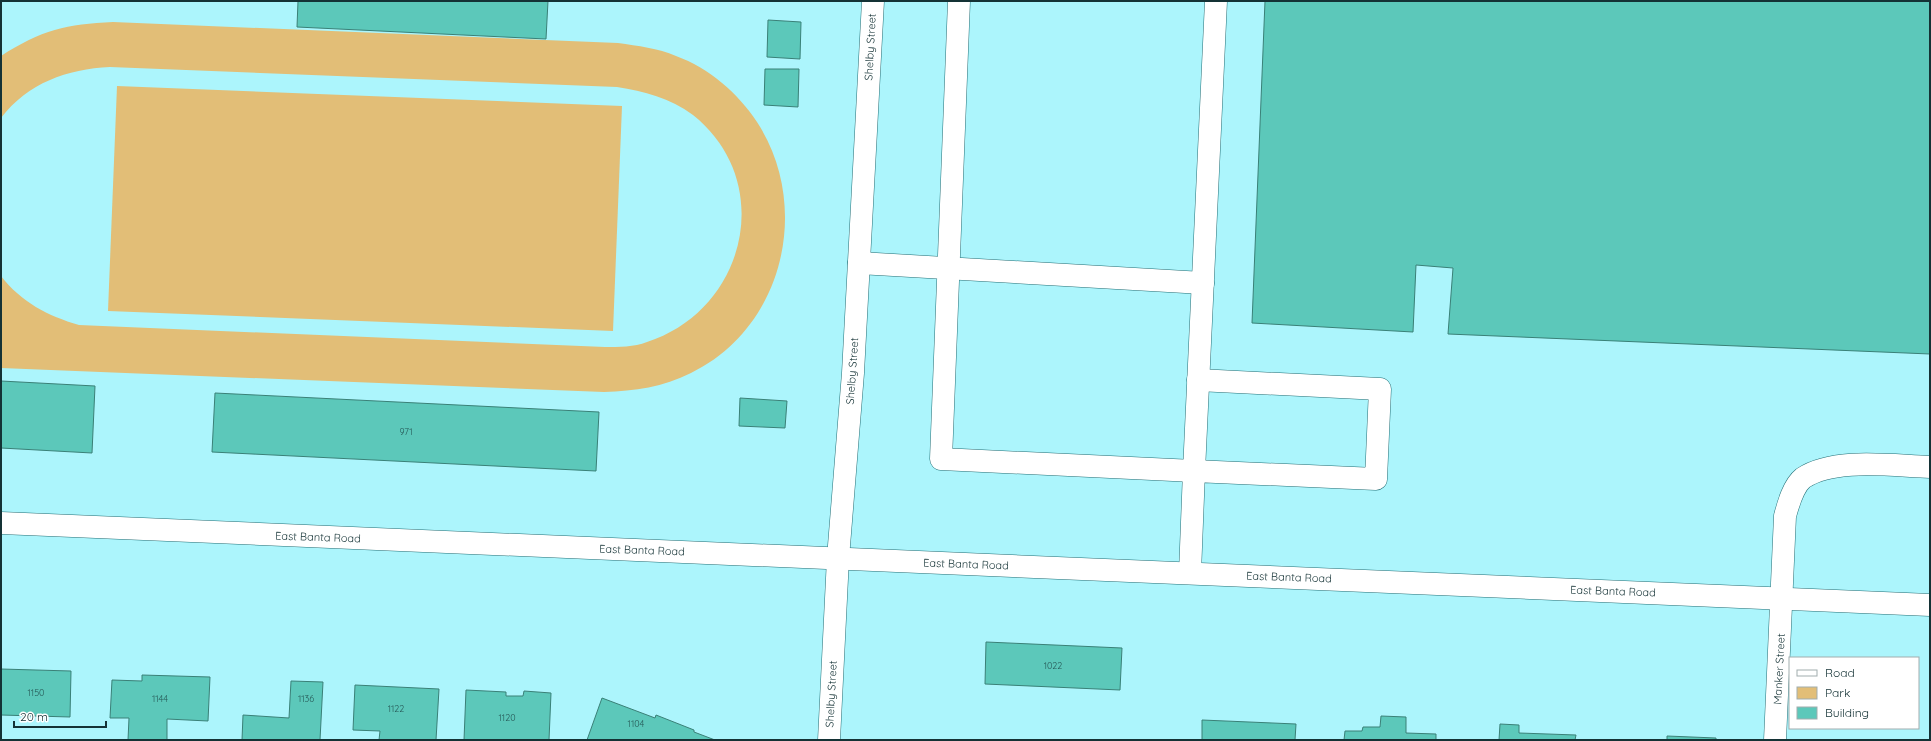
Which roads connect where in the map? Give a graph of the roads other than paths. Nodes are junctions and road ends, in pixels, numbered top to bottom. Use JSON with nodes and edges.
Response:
{"nodes":[{"id":1,"x":873,"y":1,"type":"edge"},
{"id":2,"x":959,"y":1,"type":"edge"},
{"id":3,"x":1216,"y":1,"type":"edge"},
{"id":4,"x":859,"y":263,"type":"junction"},
{"id":5,"x":949,"y":268,"type":"junction"},
{"id":6,"x":1203,"y":284,"type":"junction"},
{"id":7,"x":1198,"y":380,"type":"junction"},
{"id":8,"x":1930,"y":467,"type":"edge"},
{"id":9,"x":1194,"y":472,"type":"junction"},
{"id":10,"x":1,"y":523,"type":"edge"},
{"id":11,"x":838,"y":558,"type":"junction"},
{"id":12,"x":1190,"y":573,"type":"junction"},
{"id":13,"x":1782,"y":599,"type":"junction"},
{"id":14,"x":1930,"y":605,"type":"edge"},
{"id":15,"x":829,"y":740,"type":"edge"},
{"id":16,"x":1775,"y":740,"type":"edge"}],
"edges":[{"from":1,"to":4,"type":"street","name":"Shelby Street"},
{"from":2,"to":5,"type":"street"},
{"from":3,"to":6,"type":"street"},
{"from":4,"to":5,"type":"street"},
{"from":4,"to":11,"type":"street","name":"Shelby Street"},
{"from":5,"to":6,"type":"street"},
{"from":5,"to":9,"type":"street"},
{"from":6,"to":7,"type":"street"},
{"from":7,"to":9,"type":"street"},
{"from":7,"to":9,"type":"street"},
{"from":8,"to":13,"type":"street","name":"Manker Street"},
{"from":9,"to":12,"type":"street"},
{"from":10,"to":11,"type":"street","name":"East Banta Road"},
{"from":11,"to":12,"type":"street","name":"East Banta Road"},
{"from":11,"to":15,"type":"street","name":"Shelby Street"},
{"from":12,"to":13,"type":"street","name":"East Banta Road"},
{"from":13,"to":14,"type":"street","name":"East Banta Road"},
{"from":13,"to":16,"type":"street","name":"Manker Street"}]}
